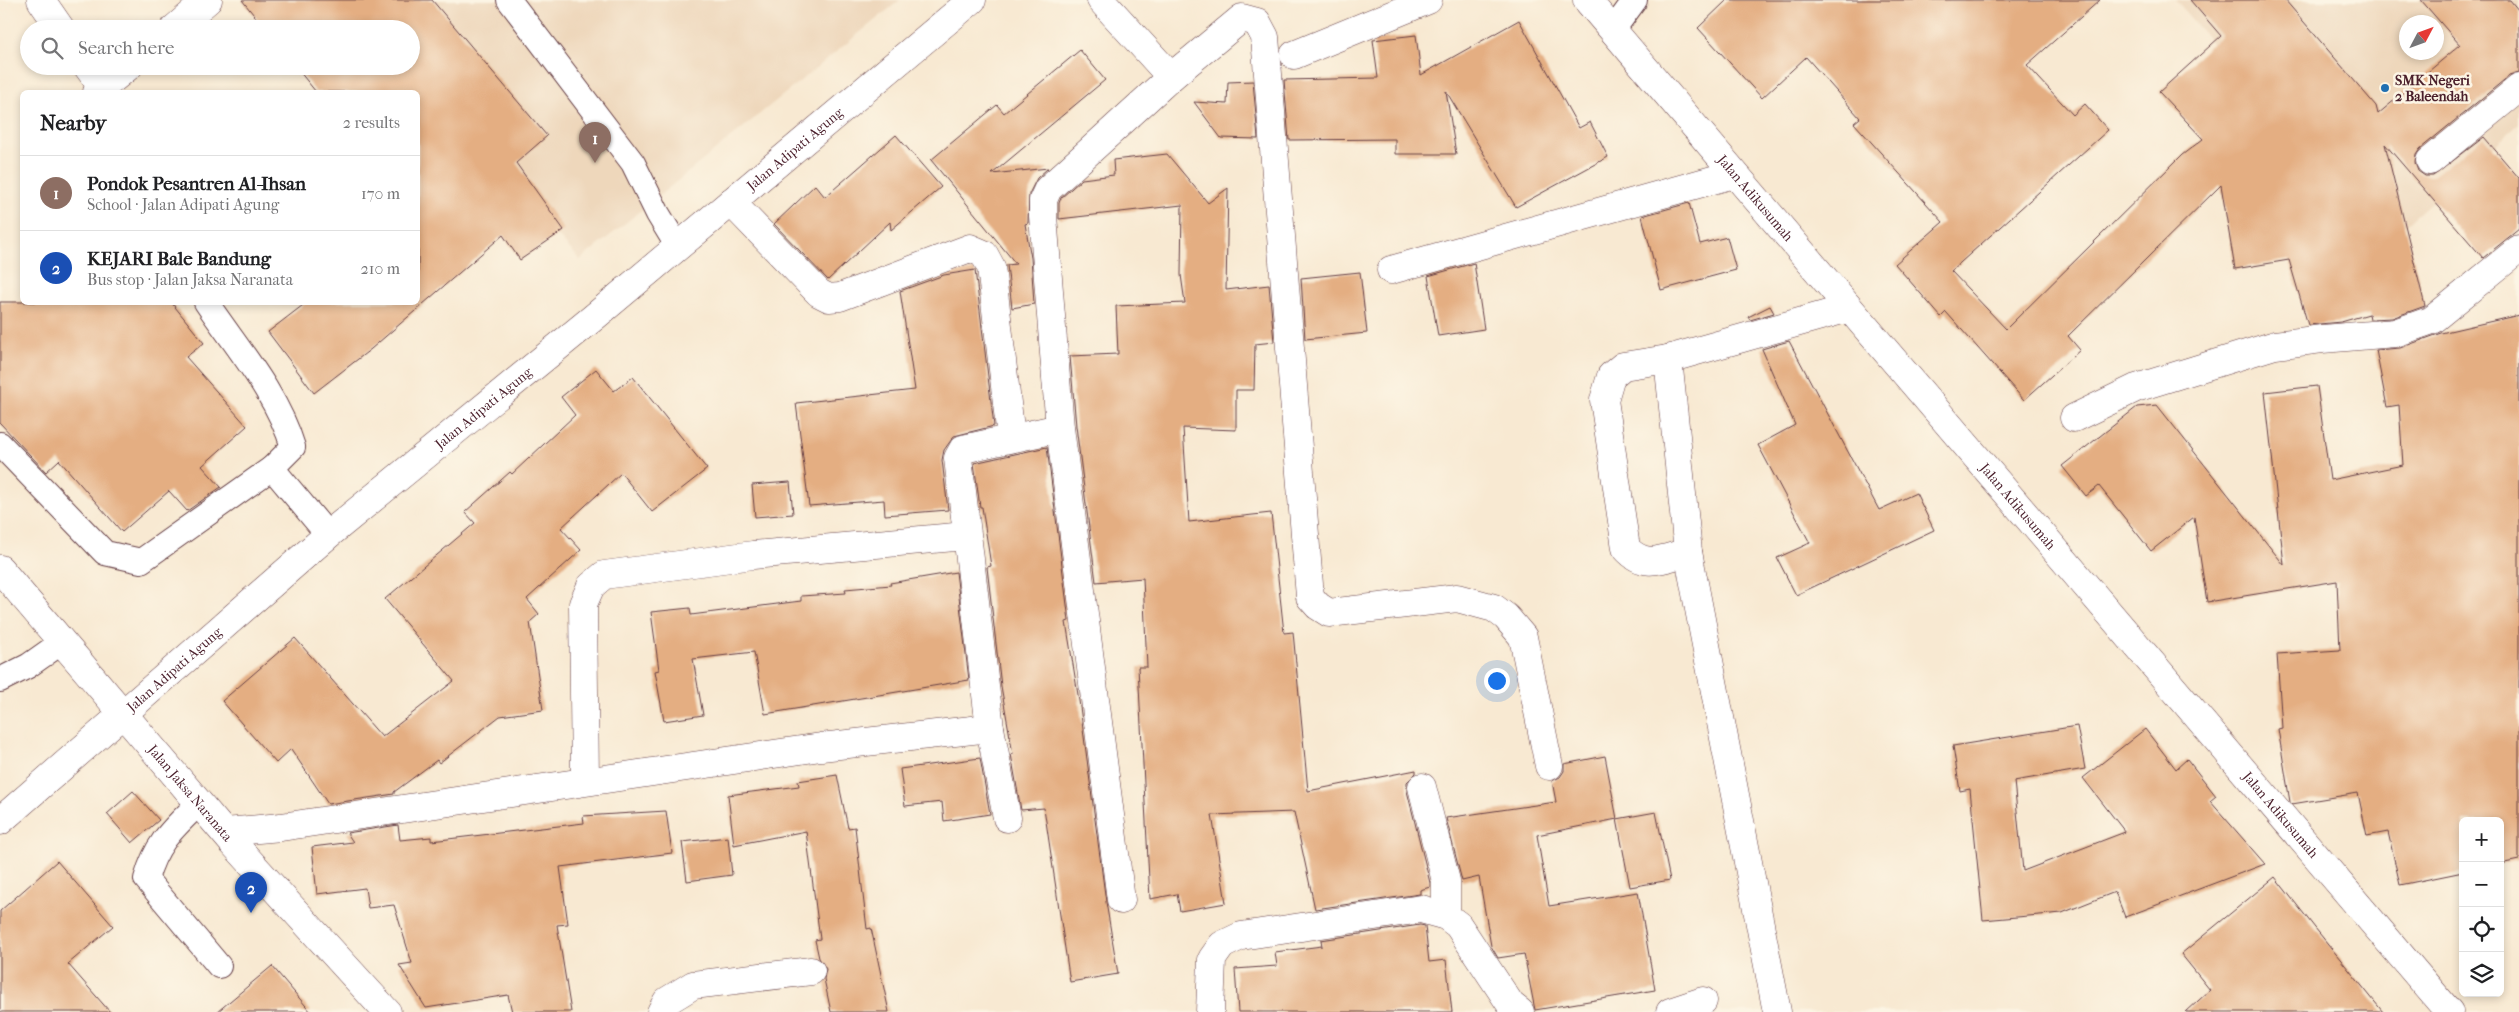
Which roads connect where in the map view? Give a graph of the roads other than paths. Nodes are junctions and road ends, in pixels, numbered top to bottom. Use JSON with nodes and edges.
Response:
{"nodes":[{"id":1,"x":40,"y":0,"type":"edge"},
{"id":2,"x":208,"y":0,"type":"edge"},
{"id":3,"x":510,"y":0,"type":"edge"},
{"id":4,"x":972,"y":0,"type":"edge"},
{"id":5,"x":1101,"y":0,"type":"edge"},
{"id":6,"x":1428,"y":0,"type":"edge"},
{"id":7,"x":1587,"y":0,"type":"edge"},
{"id":8,"x":1635,"y":0,"type":"edge"},
{"id":9,"x":54,"y":20,"type":"edge"},
{"id":10,"x":185,"y":20,"type":"edge"},
{"id":11,"x":1613,"y":30,"type":"junction"},
{"id":12,"x":1294,"y":55,"type":"dead end"},
{"id":13,"x":92,"y":75,"type":"edge"},
{"id":14,"x":118,"y":75,"type":"edge"},
{"id":15,"x":1171,"y":77,"type":"junction"},
{"id":16,"x":2519,"y":88,"type":"edge"},
{"id":17,"x":100,"y":90,"type":"edge"},
{"id":18,"x":2430,"y":161,"type":"dead end"},
{"id":19,"x":1734,"y":174,"type":"junction"},
{"id":20,"x":731,"y":202,"type":"junction"},
{"id":21,"x":678,"y":248,"type":"junction"},
{"id":22,"x":2519,"y":249,"type":"edge"},
{"id":23,"x":1392,"y":270,"type":"dead end"},
{"id":24,"x":208,"y":305,"type":"edge"},
{"id":25,"x":1849,"y":308,"type":"junction"},
{"id":26,"x":1668,"y":359,"type":"junction"},
{"id":27,"x":2074,"y":418,"type":"dead end"},
{"id":28,"x":1060,"y":428,"type":"junction"},
{"id":29,"x":1012,"y":438,"type":"junction"},
{"id":30,"x":0,"y":444,"type":"edge"},
{"id":31,"x":272,"y":468,"type":"junction"},
{"id":32,"x":328,"y":536,"type":"junction"},
{"id":33,"x":966,"y":536,"type":"junction"},
{"id":34,"x":1688,"y":552,"type":"junction"},
{"id":35,"x":0,"y":569,"type":"edge"},
{"id":36,"x":62,"y":642,"type":"junction"},
{"id":37,"x":0,"y":680,"type":"edge"},
{"id":38,"x":124,"y":714,"type":"junction"},
{"id":39,"x":990,"y":728,"type":"junction"},
{"id":40,"x":1550,"y":766,"type":"dead end"},
{"id":41,"x":586,"y":781,"type":"junction"},
{"id":42,"x":1422,"y":787,"type":"dead end"},
{"id":43,"x":199,"y":803,"type":"junction"},
{"id":44,"x":1006,"y":818,"type":"dead end"},
{"id":45,"x":0,"y":821,"type":"edge"},
{"id":46,"x":225,"y":832,"type":"junction"},
{"id":47,"x":1121,"y":900,"type":"dead end"},
{"id":48,"x":1446,"y":916,"type":"junction"},
{"id":49,"x":219,"y":966,"type":"dead end"},
{"id":50,"x":811,"y":971,"type":"dead end"},
{"id":51,"x":1704,"y":1001,"type":"dead end"},
{"id":52,"x":387,"y":1012,"type":"edge"},
{"id":53,"x":661,"y":1012,"type":"edge"},
{"id":54,"x":1210,"y":1012,"type":"edge"},
{"id":55,"x":1520,"y":1012,"type":"edge"},
{"id":56,"x":1670,"y":1012,"type":"edge"},
{"id":57,"x":1777,"y":1012,"type":"edge"},
{"id":58,"x":2449,"y":1012,"type":"edge"}],
"edges":[{"from":1,"to":9,"type":"street"},
{"from":2,"to":10,"type":"street"},
{"from":3,"to":21,"type":"lane"},
{"from":4,"to":20,"type":"street","name":"Jalan Adipati Agung"},
{"from":5,"to":15,"type":"street"},
{"from":6,"to":12,"type":"street"},
{"from":7,"to":11,"type":"street","name":"Jalan Adikusumah"},
{"from":8,"to":11,"type":"lane"},
{"from":11,"to":19,"type":"street","name":"Jalan Adikusumah"},
{"from":13,"to":17,"type":"street"},
{"from":14,"to":17,"type":"street"},
{"from":15,"to":28,"type":"street"},
{"from":15,"to":40,"type":"street"},
{"from":16,"to":18,"type":"street"},
{"from":19,"to":23,"type":"street"},
{"from":19,"to":25,"type":"street","name":"Jalan Adikusumah"},
{"from":20,"to":21,"type":"street","name":"Jalan Adipati Agung"},
{"from":20,"to":29,"type":"street"},
{"from":21,"to":32,"type":"street","name":"Jalan Adipati Agung"},
{"from":22,"to":27,"type":"street"},
{"from":24,"to":31,"type":"lane"},
{"from":25,"to":26,"type":"street"},
{"from":25,"to":58,"type":"street","name":"Jalan Adikusumah"},
{"from":26,"to":34,"type":"street"},
{"from":26,"to":34,"type":"street"},
{"from":28,"to":29,"type":"street"},
{"from":28,"to":47,"type":"street"},
{"from":29,"to":33,"type":"street"},
{"from":30,"to":31,"type":"lane"},
{"from":31,"to":32,"type":"lane"},
{"from":32,"to":38,"type":"street","name":"Jalan Adipati Agung"},
{"from":33,"to":39,"type":"street"},
{"from":33,"to":41,"type":"street"},
{"from":34,"to":57,"type":"street"},
{"from":35,"to":36,"type":"street","name":"Jalan Jaksa Naranata"},
{"from":36,"to":37,"type":"lane"},
{"from":36,"to":38,"type":"street","name":"Jalan Jaksa Naranata"},
{"from":38,"to":43,"type":"street","name":"Jalan Jaksa Naranata"},
{"from":38,"to":45,"type":"street","name":"Jalan Adipati Agung"},
{"from":39,"to":41,"type":"street"},
{"from":39,"to":44,"type":"street"},
{"from":41,"to":46,"type":"street"},
{"from":42,"to":48,"type":"street"},
{"from":43,"to":46,"type":"street","name":"Jalan Jaksa Naranata"},
{"from":43,"to":49,"type":"lane"},
{"from":46,"to":52,"type":"street","name":"Jalan Jaksa Naranata"},
{"from":48,"to":54,"type":"street"},
{"from":48,"to":55,"type":"street"},
{"from":50,"to":53,"type":"street"},
{"from":51,"to":56,"type":"street"}]}
